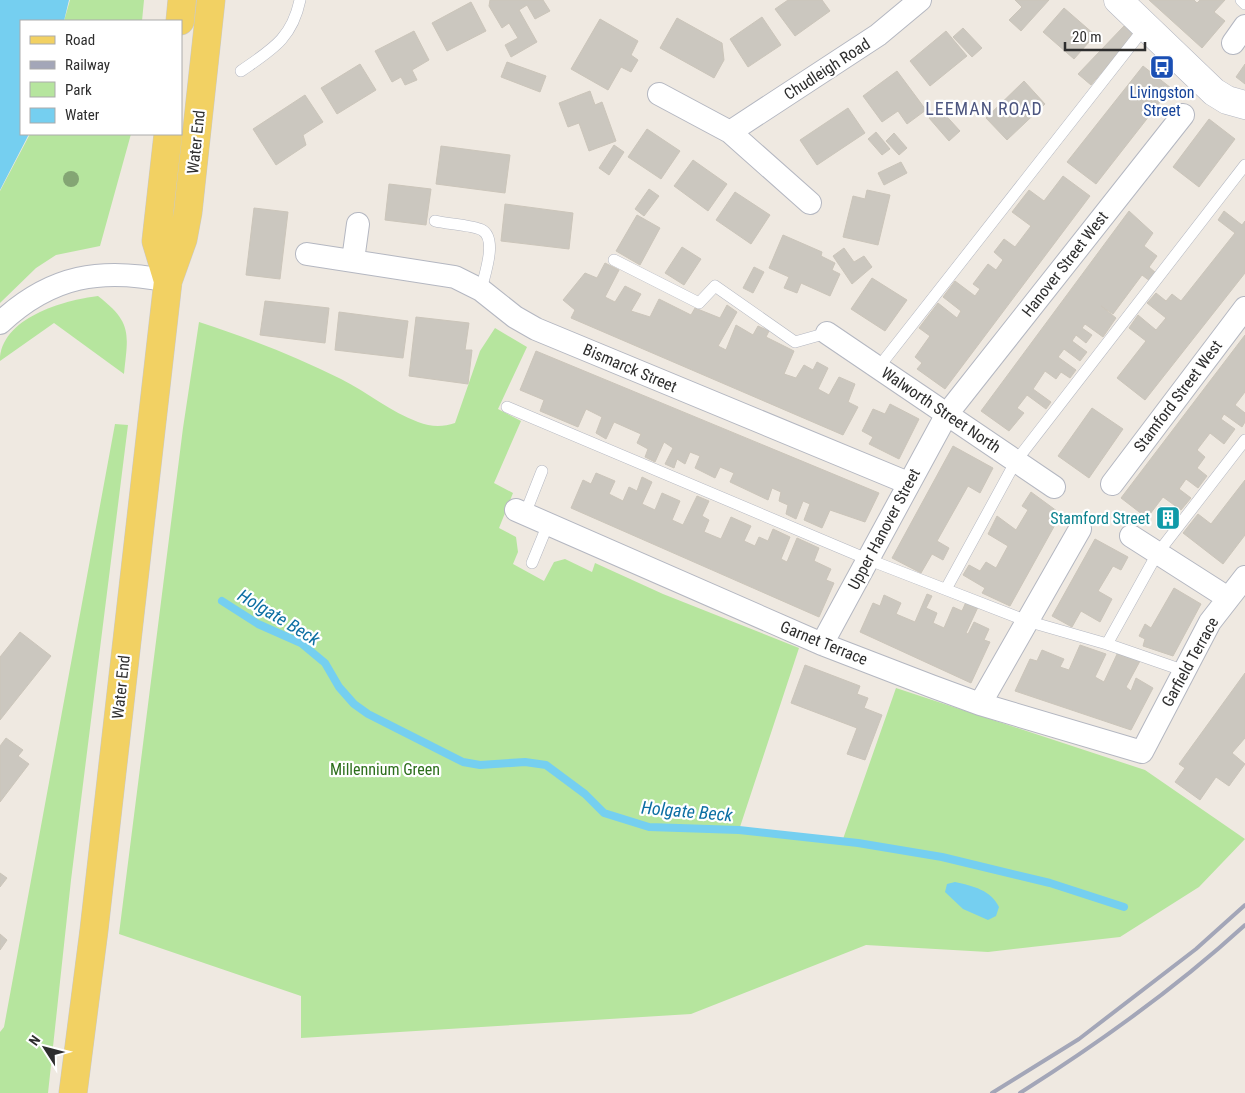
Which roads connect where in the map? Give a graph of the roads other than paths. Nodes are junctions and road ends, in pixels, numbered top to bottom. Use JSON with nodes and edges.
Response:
{"nodes":[{"id":1,"x":182,"y":0,"type":"edge"},
{"id":2,"x":211,"y":0,"type":"edge"},
{"id":3,"x":300,"y":0,"type":"edge"},
{"id":4,"x":920,"y":0,"type":"edge"},
{"id":5,"x":1118,"y":0,"type":"edge"},
{"id":6,"x":1240,"y":0,"type":"edge"},
{"id":7,"x":1245,"y":4,"type":"edge"},
{"id":8,"x":180,"y":20,"type":"edge"},
{"id":9,"x":1146,"y":26,"type":"junction"},
{"id":10,"x":241,"y":71,"type":"dead end"},
{"id":11,"x":659,"y":94,"type":"dead end"},
{"id":12,"x":1245,"y":105,"type":"edge"},
{"id":13,"x":1183,"y":115,"type":"dead end"},
{"id":14,"x":730,"y":132,"type":"junction"},
{"id":15,"x":168,"y":135,"type":"edge"},
{"id":16,"x":1245,"y":165,"type":"edge"},
{"id":17,"x":810,"y":203,"type":"dead end"},
{"id":18,"x":435,"y":221,"type":"dead end"},
{"id":19,"x":358,"y":224,"type":"dead end"},
{"id":20,"x":307,"y":254,"type":"dead end"},
{"id":21,"x":353,"y":260,"type":"junction"},
{"id":22,"x":614,"y":260,"type":"dead end"},
{"id":23,"x":168,"y":281,"type":"junction"},
{"id":24,"x":481,"y":290,"type":"junction"},
{"id":25,"x":1245,"y":308,"type":"edge"},
{"id":26,"x":0,"y":323,"type":"edge"},
{"id":27,"x":827,"y":333,"type":"joint"},
{"id":28,"x":878,"y":368,"type":"junction"},
{"id":29,"x":507,"y":407,"type":"dead end"},
{"id":30,"x":947,"y":414,"type":"junction"},
{"id":31,"x":1245,"y":440,"type":"edge"},
{"id":32,"x":1016,"y":461,"type":"junction"},
{"id":33,"x":542,"y":471,"type":"dead end"},
{"id":34,"x":908,"y":483,"type":"junction"},
{"id":35,"x":1112,"y":484,"type":"dead end"},
{"id":36,"x":1054,"y":487,"type":"dead end"},
{"id":37,"x":520,"y":512,"type":"joint"},
{"id":38,"x":548,"y":524,"type":"junction"},
{"id":39,"x":1080,"y":529,"type":"dead end"},
{"id":40,"x":1131,"y":536,"type":"dead end"},
{"id":41,"x":1157,"y":554,"type":"junction"},
{"id":42,"x":867,"y":559,"type":"junction"},
{"id":43,"x":532,"y":563,"type":"dead end"},
{"id":44,"x":1245,"y":576,"type":"edge"},
{"id":45,"x":946,"y":590,"type":"junction"},
{"id":46,"x":1228,"y":598,"type":"junction"},
{"id":47,"x":1027,"y":621,"type":"junction"},
{"id":48,"x":822,"y":644,"type":"junction"},
{"id":49,"x":1107,"y":644,"type":"junction"},
{"id":50,"x":1185,"y":671,"type":"junction"},
{"id":51,"x":980,"y":704,"type":"junction"},
{"id":52,"x":1142,"y":752,"type":"joint"},
{"id":53,"x":73,"y":1093,"type":"edge"}],
"edges":[{"from":1,"to":8,"type":"main road"},
{"from":2,"to":23,"type":"main road","name":"Water End"},
{"from":3,"to":10,"type":"lane"},
{"from":4,"to":14,"type":"street","name":"Chudleigh Road"},
{"from":5,"to":9,"type":"street"},
{"from":6,"to":7,"type":"lane"},
{"from":9,"to":12,"type":"street"},
{"from":9,"to":28,"type":"lane"},
{"from":11,"to":14,"type":"street"},
{"from":13,"to":30,"type":"street","name":"Hanover Street West"},
{"from":14,"to":17,"type":"street"},
{"from":15,"to":23,"type":"main road","name":"Water End"},
{"from":16,"to":32,"type":"lane"},
{"from":18,"to":24,"type":"lane"},
{"from":19,"to":21,"type":"street"},
{"from":20,"to":21,"type":"street","name":"Bismarck Street"},
{"from":21,"to":24,"type":"street","name":"Bismarck Street"},
{"from":22,"to":27,"type":"lane"},
{"from":23,"to":26,"type":"street"},
{"from":23,"to":53,"type":"main road","name":"Water End"},
{"from":24,"to":34,"type":"street","name":"Bismarck Street"},
{"from":25,"to":35,"type":"street","name":"Stamford Street West"},
{"from":27,"to":28,"type":"street","name":"Walworth Street North"},
{"from":28,"to":30,"type":"street","name":"Walworth Street North"},
{"from":29,"to":42,"type":"lane"},
{"from":30,"to":32,"type":"street","name":"Walworth Street North"},
{"from":30,"to":34,"type":"street","name":"Upper Hanover Street"},
{"from":31,"to":41,"type":"lane"},
{"from":32,"to":36,"type":"street","name":"Walworth Street North"},
{"from":32,"to":45,"type":"lane"},
{"from":33,"to":37,"type":"lane"},
{"from":34,"to":42,"type":"street","name":"Upper Hanover Street"},
{"from":37,"to":38,"type":"street","name":"Garnet Terrace"},
{"from":38,"to":43,"type":"lane"},
{"from":38,"to":48,"type":"street","name":"Garnet Terrace"},
{"from":39,"to":47,"type":"street"},
{"from":40,"to":41,"type":"street"},
{"from":41,"to":46,"type":"street"},
{"from":41,"to":49,"type":"lane"},
{"from":42,"to":45,"type":"lane"},
{"from":42,"to":48,"type":"street","name":"Upper Hanover Street"},
{"from":44,"to":46,"type":"street","name":"Garfield Terrace"},
{"from":45,"to":47,"type":"lane"},
{"from":46,"to":50,"type":"street","name":"Garfield Terrace"},
{"from":47,"to":49,"type":"lane"},
{"from":47,"to":51,"type":"street"},
{"from":48,"to":51,"type":"street","name":"Garnet Terrace"},
{"from":49,"to":50,"type":"lane"},
{"from":50,"to":52,"type":"street","name":"Garfield Terrace"},
{"from":51,"to":52,"type":"street","name":"Garnet Terrace"}]}
